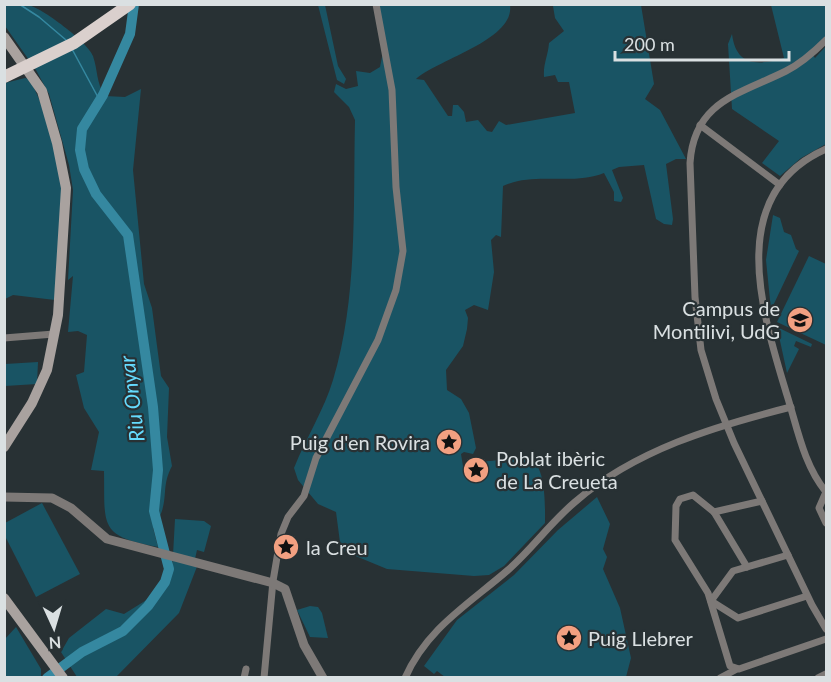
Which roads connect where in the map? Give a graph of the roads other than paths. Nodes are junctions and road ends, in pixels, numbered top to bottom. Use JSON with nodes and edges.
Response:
{"nodes":[{"id":1,"x":130,"y":4,"type":"edge"},
{"id":2,"x":376,"y":4,"type":"edge"},
{"id":3,"x":4,"y":37,"type":"edge"},
{"id":4,"x":826,"y":40,"type":"edge"},
{"id":5,"x":4,"y":77,"type":"edge"},
{"id":6,"x":700,"y":125,"type":"junction"},
{"id":7,"x":826,"y":149,"type":"edge"},
{"id":8,"x":780,"y":185,"type":"junction"},
{"id":9,"x":54,"y":334,"type":"junction"},
{"id":10,"x":4,"y":338,"type":"edge"},
{"id":11,"x":791,"y":407,"type":"junction"},
{"id":12,"x":727,"y":426,"type":"junction"},
{"id":13,"x":4,"y":447,"type":"edge"},
{"id":14,"x":826,"y":492,"type":"edge"},
{"id":15,"x":4,"y":497,"type":"edge"},
{"id":16,"x":762,"y":501,"type":"junction"},
{"id":17,"x":714,"y":512,"type":"junction"},
{"id":18,"x":826,"y":523,"type":"edge"},
{"id":19,"x":788,"y":555,"type":"junction"},
{"id":20,"x":747,"y":567,"type":"junction"},
{"id":21,"x":273,"y":583,"type":"junction"},
{"id":22,"x":807,"y":596,"type":"junction"},
{"id":23,"x":4,"y":598,"type":"edge"},
{"id":24,"x":711,"y":601,"type":"junction"},
{"id":25,"x":826,"y":629,"type":"edge"},
{"id":26,"x":826,"y":639,"type":"edge"},
{"id":27,"x":246,"y":669,"type":"dead end"},
{"id":28,"x":737,"y":669,"type":"junction"},
{"id":29,"x":826,"y":674,"type":"edge"},
{"id":30,"x":63,"y":678,"type":"edge"},
{"id":31,"x":244,"y":678,"type":"edge"},
{"id":32,"x":264,"y":678,"type":"edge"},
{"id":33,"x":323,"y":678,"type":"edge"},
{"id":34,"x":405,"y":678,"type":"edge"},
{"id":35,"x":720,"y":678,"type":"edge"},
{"id":36,"x":818,"y":678,"type":"edge"}],
"edges":[{"from":1,"to":5,"type":"highway","bridge":true},
{"from":2,"to":21,"type":"street"},
{"from":3,"to":9,"type":"main road"},
{"from":4,"to":6,"type":"street"},
{"from":6,"to":8,"type":"street"},
{"from":6,"to":12,"type":"street"},
{"from":7,"to":8,"type":"street"},
{"from":8,"to":11,"type":"street"},
{"from":9,"to":10,"type":"street"},
{"from":9,"to":13,"type":"main road"},
{"from":11,"to":12,"type":"street"},
{"from":11,"to":14,"type":"street"},
{"from":12,"to":16,"type":"street"},
{"from":12,"to":34,"type":"street"},
{"from":14,"to":18,"type":"street"},
{"from":15,"to":21,"type":"street"},
{"from":16,"to":17,"type":"street"},
{"from":16,"to":19,"type":"street"},
{"from":17,"to":20,"type":"street"},
{"from":17,"to":24,"type":"street"},
{"from":19,"to":20,"type":"street"},
{"from":19,"to":22,"type":"street"},
{"from":20,"to":24,"type":"street"},
{"from":21,"to":32,"type":"street"},
{"from":21,"to":33,"type":"street"},
{"from":22,"to":24,"type":"street"},
{"from":22,"to":25,"type":"street"},
{"from":23,"to":30,"type":"main road"},
{"from":24,"to":28,"type":"street"},
{"from":26,"to":28,"type":"street"},
{"from":27,"to":31,"type":"street"},
{"from":28,"to":35,"type":"street"},
{"from":29,"to":36,"type":"street"}]}
